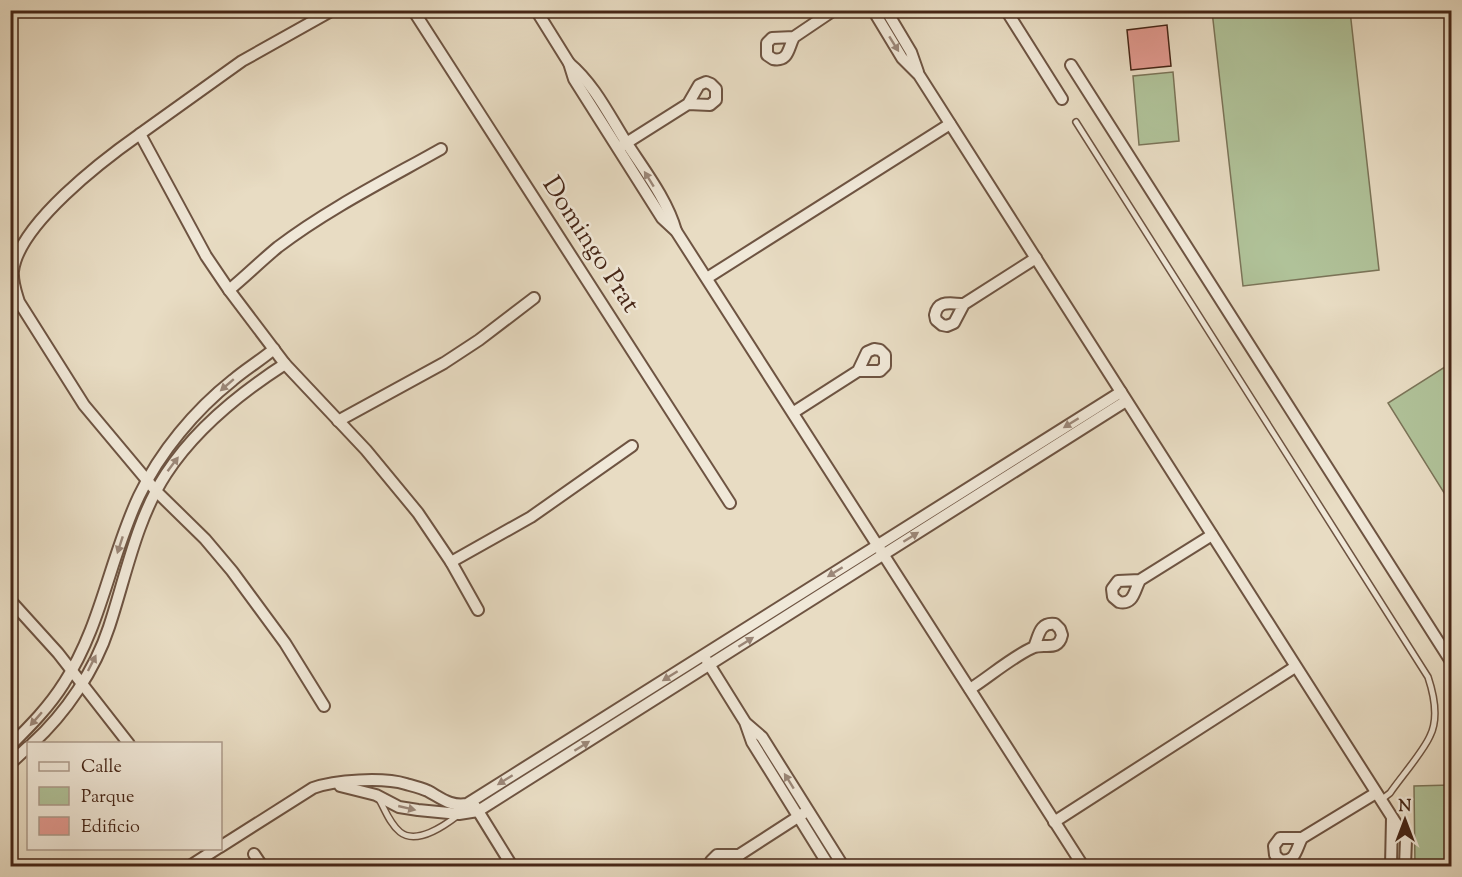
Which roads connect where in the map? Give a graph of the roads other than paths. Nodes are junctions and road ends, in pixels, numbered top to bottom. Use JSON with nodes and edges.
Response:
{"nodes":[{"id":1,"x":333,"y":10,"type":"edge"},
{"id":2,"x":413,"y":10,"type":"edge"},
{"id":3,"x":834,"y":10,"type":"edge"},
{"id":4,"x":873,"y":10,"type":"edge"},
{"id":5,"x":886,"y":10,"type":"edge"},
{"id":6,"x":1006,"y":10,"type":"edge"},
{"id":7,"x":539,"y":12,"type":"edge"},
{"id":8,"x":794,"y":37,"type":"dead end"},
{"id":9,"x":1071,"y":65,"type":"dead end"},
{"id":10,"x":919,"y":75,"type":"junction"},
{"id":11,"x":1062,"y":99,"type":"dead end"},
{"id":12,"x":688,"y":104,"type":"dead end"},
{"id":13,"x":1076,"y":122,"type":"dead end"},
{"id":14,"x":950,"y":124,"type":"junction"},
{"id":15,"x":140,"y":134,"type":"junction"},
{"id":16,"x":622,"y":146,"type":"junction"},
{"id":17,"x":441,"y":149,"type":"dead end"},
{"id":18,"x":1036,"y":258,"type":"junction"},
{"id":19,"x":13,"y":262,"type":"edge"},
{"id":20,"x":707,"y":278,"type":"junction"},
{"id":21,"x":229,"y":291,"type":"junction"},
{"id":22,"x":534,"y":298,"type":"dead end"},
{"id":23,"x":964,"y":304,"type":"dead end"},
{"id":24,"x":274,"y":350,"type":"junction"},
{"id":25,"x":285,"y":364,"type":"junction"},
{"id":26,"x":858,"y":371,"type":"dead end"},
{"id":27,"x":1124,"y":396,"type":"junction"},
{"id":28,"x":794,"y":412,"type":"junction"},
{"id":29,"x":338,"y":421,"type":"junction"},
{"id":30,"x":632,"y":446,"type":"dead end"},
{"id":31,"x":147,"y":481,"type":"junction"},
{"id":32,"x":156,"y":491,"type":"junction"},
{"id":33,"x":730,"y":503,"type":"dead end"},
{"id":34,"x":1212,"y":536,"type":"junction"},
{"id":35,"x":882,"y":550,"type":"junction"},
{"id":36,"x":451,"y":561,"type":"junction"},
{"id":37,"x":1140,"y":580,"type":"dead end"},
{"id":38,"x":10,"y":600,"type":"edge"},
{"id":39,"x":478,"y":610,"type":"dead end"},
{"id":40,"x":1034,"y":647,"type":"dead end"},
{"id":41,"x":706,"y":660,"type":"junction"},
{"id":42,"x":1452,"y":663,"type":"edge"},
{"id":43,"x":1295,"y":667,"type":"junction"},
{"id":44,"x":72,"y":669,"type":"junction"},
{"id":45,"x":82,"y":682,"type":"junction"},
{"id":46,"x":970,"y":690,"type":"junction"},
{"id":47,"x":324,"y":706,"type":"dead end"},
{"id":48,"x":34,"y":742,"type":"edge"},
{"id":49,"x":127,"y":742,"type":"edge"},
{"id":50,"x":10,"y":746,"type":"edge"},
{"id":51,"x":27,"y":748,"type":"edge"},
{"id":52,"x":10,"y":764,"type":"edge"},
{"id":53,"x":331,"y":784,"type":"junction"},
{"id":54,"x":376,"y":795,"type":"junction"},
{"id":55,"x":1378,"y":797,"type":"junction"},
{"id":56,"x":472,"y":801,"type":"junction"},
{"id":57,"x":459,"y":810,"type":"junction"},
{"id":58,"x":478,"y":812,"type":"junction"},
{"id":59,"x":803,"y":814,"type":"junction"},
{"id":60,"x":1392,"y":818,"type":"junction"},
{"id":61,"x":1054,"y":822,"type":"junction"},
{"id":62,"x":1302,"y":838,"type":"dead end"},
{"id":63,"x":222,"y":846,"type":"edge"},
{"id":64,"x":216,"y":850,"type":"edge"},
{"id":65,"x":254,"y":854,"type":"dead end"},
{"id":66,"x":739,"y":855,"type":"junction"},
{"id":67,"x":190,"y":867,"type":"edge"},
{"id":68,"x":261,"y":867,"type":"edge"},
{"id":69,"x":512,"y":867,"type":"edge"},
{"id":70,"x":710,"y":867,"type":"edge"},
{"id":71,"x":734,"y":867,"type":"edge"},
{"id":72,"x":829,"y":867,"type":"edge"},
{"id":73,"x":843,"y":867,"type":"edge"},
{"id":74,"x":1083,"y":867,"type":"edge"},
{"id":75,"x":1391,"y":867,"type":"edge"},
{"id":76,"x":1405,"y":867,"type":"edge"}],
"edges":[{"from":1,"to":15,"type":"street"},
{"from":2,"to":33,"type":"street","name":"Domingo Prat"},
{"from":3,"to":8,"type":"street"},
{"from":4,"to":10,"type":"street","one_way":true},
{"from":5,"to":10,"type":"street"},
{"from":6,"to":11,"type":"street"},
{"from":7,"to":16,"type":"street"},
{"from":9,"to":42,"type":"street"},
{"from":10,"to":14,"type":"street"},
{"from":12,"to":16,"type":"street"},
{"from":13,"to":55,"type":"lane"},
{"from":14,"to":18,"type":"street"},
{"from":14,"to":20,"type":"street"},
{"from":15,"to":19,"type":"street"},
{"from":15,"to":21,"type":"street"},
{"from":16,"to":20,"type":"street"},
{"from":17,"to":21,"type":"street"},
{"from":18,"to":23,"type":"street"},
{"from":18,"to":27,"type":"street"},
{"from":19,"to":31,"type":"street"},
{"from":20,"to":28,"type":"street"},
{"from":21,"to":24,"type":"street"},
{"from":22,"to":29,"type":"street"},
{"from":24,"to":25,"type":"street"},
{"from":24,"to":31,"type":"street","one_way":true},
{"from":25,"to":29,"type":"street"},
{"from":32,"to":25,"type":"street","one_way":true},
{"from":26,"to":28,"type":"street"},
{"from":27,"to":34,"type":"street"},
{"from":27,"to":35,"type":"street"},
{"from":28,"to":35,"type":"street"},
{"from":29,"to":36,"type":"street"},
{"from":30,"to":36,"type":"street"},
{"from":31,"to":32,"type":"street"},
{"from":31,"to":44,"type":"street","one_way":true},
{"from":45,"to":32,"type":"street","one_way":true},
{"from":32,"to":47,"type":"street"},
{"from":34,"to":37,"type":"street"},
{"from":34,"to":43,"type":"street"},
{"from":35,"to":41,"type":"street"},
{"from":35,"to":46,"type":"street"},
{"from":36,"to":39,"type":"street"},
{"from":38,"to":44,"type":"street"},
{"from":40,"to":46,"type":"street"},
{"from":41,"to":56,"type":"street","one_way":true},
{"from":58,"to":41,"type":"street","one_way":true},
{"from":41,"to":59,"type":"street"},
{"from":43,"to":55,"type":"street"},
{"from":43,"to":61,"type":"street"},
{"from":44,"to":45,"type":"street"},
{"from":44,"to":50,"type":"street","one_way":true},
{"from":45,"to":48,"type":"street"},
{"from":45,"to":49,"type":"street"},
{"from":46,"to":61,"type":"street"},
{"from":51,"to":52,"type":"street"},
{"from":53,"to":54,"type":"street"},
{"from":53,"to":57,"type":"street"},
{"from":53,"to":63,"type":"street"},
{"from":54,"to":57,"type":"street","one_way":true},
{"from":54,"to":57,"type":"lane"},
{"from":55,"to":60,"type":"street"},
{"from":55,"to":62,"type":"street"},
{"from":56,"to":57,"type":"street"},
{"from":56,"to":58,"type":"street"},
{"from":57,"to":58,"type":"street"},
{"from":58,"to":69,"type":"street"},
{"from":59,"to":66,"type":"street"},
{"from":59,"to":72,"type":"street"},
{"from":59,"to":73,"type":"street"},
{"from":60,"to":75,"type":"street"},
{"from":60,"to":76,"type":"street"},
{"from":61,"to":74,"type":"street"},
{"from":64,"to":67,"type":"street"},
{"from":65,"to":68,"type":"street"},
{"from":66,"to":70,"type":"street"},
{"from":66,"to":71,"type":"street"}]}
